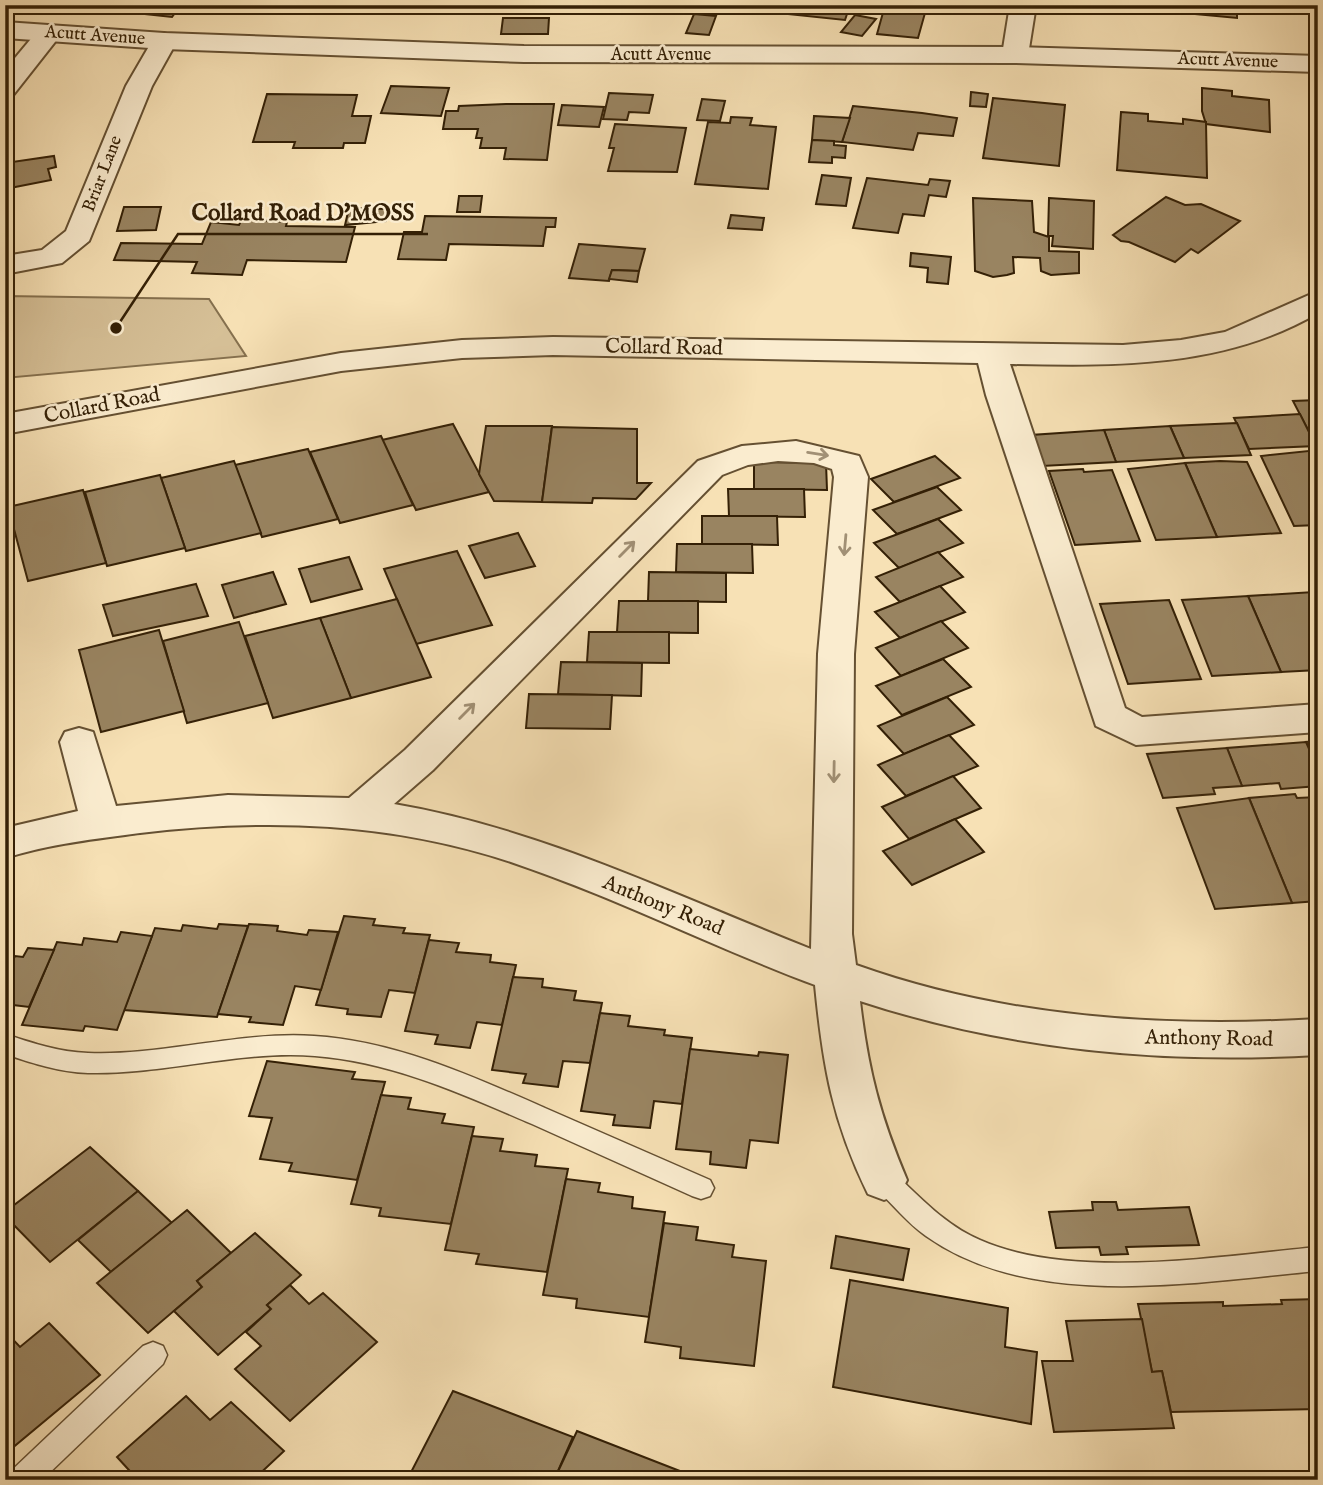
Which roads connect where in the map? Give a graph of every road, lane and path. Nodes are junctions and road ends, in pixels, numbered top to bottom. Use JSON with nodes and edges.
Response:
{"nodes":[{"id":1,"x":1023,"y":5,"type":"edge"},
{"id":2,"x":5,"y":30,"type":"edge"},
{"id":3,"x":49,"y":33,"type":"junction"},
{"id":4,"x":164,"y":41,"type":"junction"},
{"id":5,"x":1015,"y":55,"type":"junction"},
{"id":6,"x":1318,"y":64,"type":"edge"},
{"id":7,"x":5,"y":88,"type":"edge"},
{"id":8,"x":5,"y":265,"type":"edge"},
{"id":9,"x":1318,"y":300,"type":"edge"},
{"id":10,"x":992,"y":354,"type":"junction"},
{"id":11,"x":5,"y":424,"type":"edge"},
{"id":12,"x":1318,"y":718,"type":"edge"},
{"id":13,"x":79,"y":742,"type":"dead end"},
{"id":14,"x":360,"y":811,"type":"junction"},
{"id":15,"x":101,"y":823,"type":"junction"},
{"id":16,"x":5,"y":843,"type":"edge"},
{"id":17,"x":833,"y":973,"type":"junction"},
{"id":18,"x":1318,"y":1037,"type":"edge"},
{"id":19,"x":5,"y":1044,"type":"edge"},
{"id":20,"x":884,"y":1180,"type":"joint"},
{"id":21,"x":701,"y":1188,"type":"dead end"},
{"id":22,"x":1318,"y":1259,"type":"edge"},
{"id":23,"x":153,"y":1355,"type":"dead end"},
{"id":24,"x":22,"y":1480,"type":"edge"}],
"edges":[{"from":1,"to":5,"type":"street"},
{"from":2,"to":3,"type":"street","name":"Acutt Avenue"},
{"from":3,"to":4,"type":"street","name":"Acutt Avenue"},
{"from":3,"to":7,"type":"street"},
{"from":4,"to":5,"type":"street","name":"Acutt Avenue"},
{"from":4,"to":8,"type":"street","name":"Briar Lane"},
{"from":5,"to":6,"type":"street","name":"Acutt Avenue"},
{"from":9,"to":10,"type":"street","name":"Collard Road"},
{"from":10,"to":11,"type":"street","name":"Collard Road"},
{"from":10,"to":12,"type":"street"},
{"from":13,"to":15,"type":"street"},
{"from":14,"to":15,"type":"street","name":"Anthony Road"},
{"from":14,"to":17,"type":"street","name":"Anthony Road"},
{"from":14,"to":17,"type":"street","one_way":true},
{"from":15,"to":16,"type":"street","name":"Anthony Road"},
{"from":17,"to":18,"type":"street","name":"Anthony Road"},
{"from":17,"to":20,"type":"street"},
{"from":19,"to":21,"type":"lane"},
{"from":20,"to":22,"type":"lane"},
{"from":23,"to":24,"type":"lane"}]}
